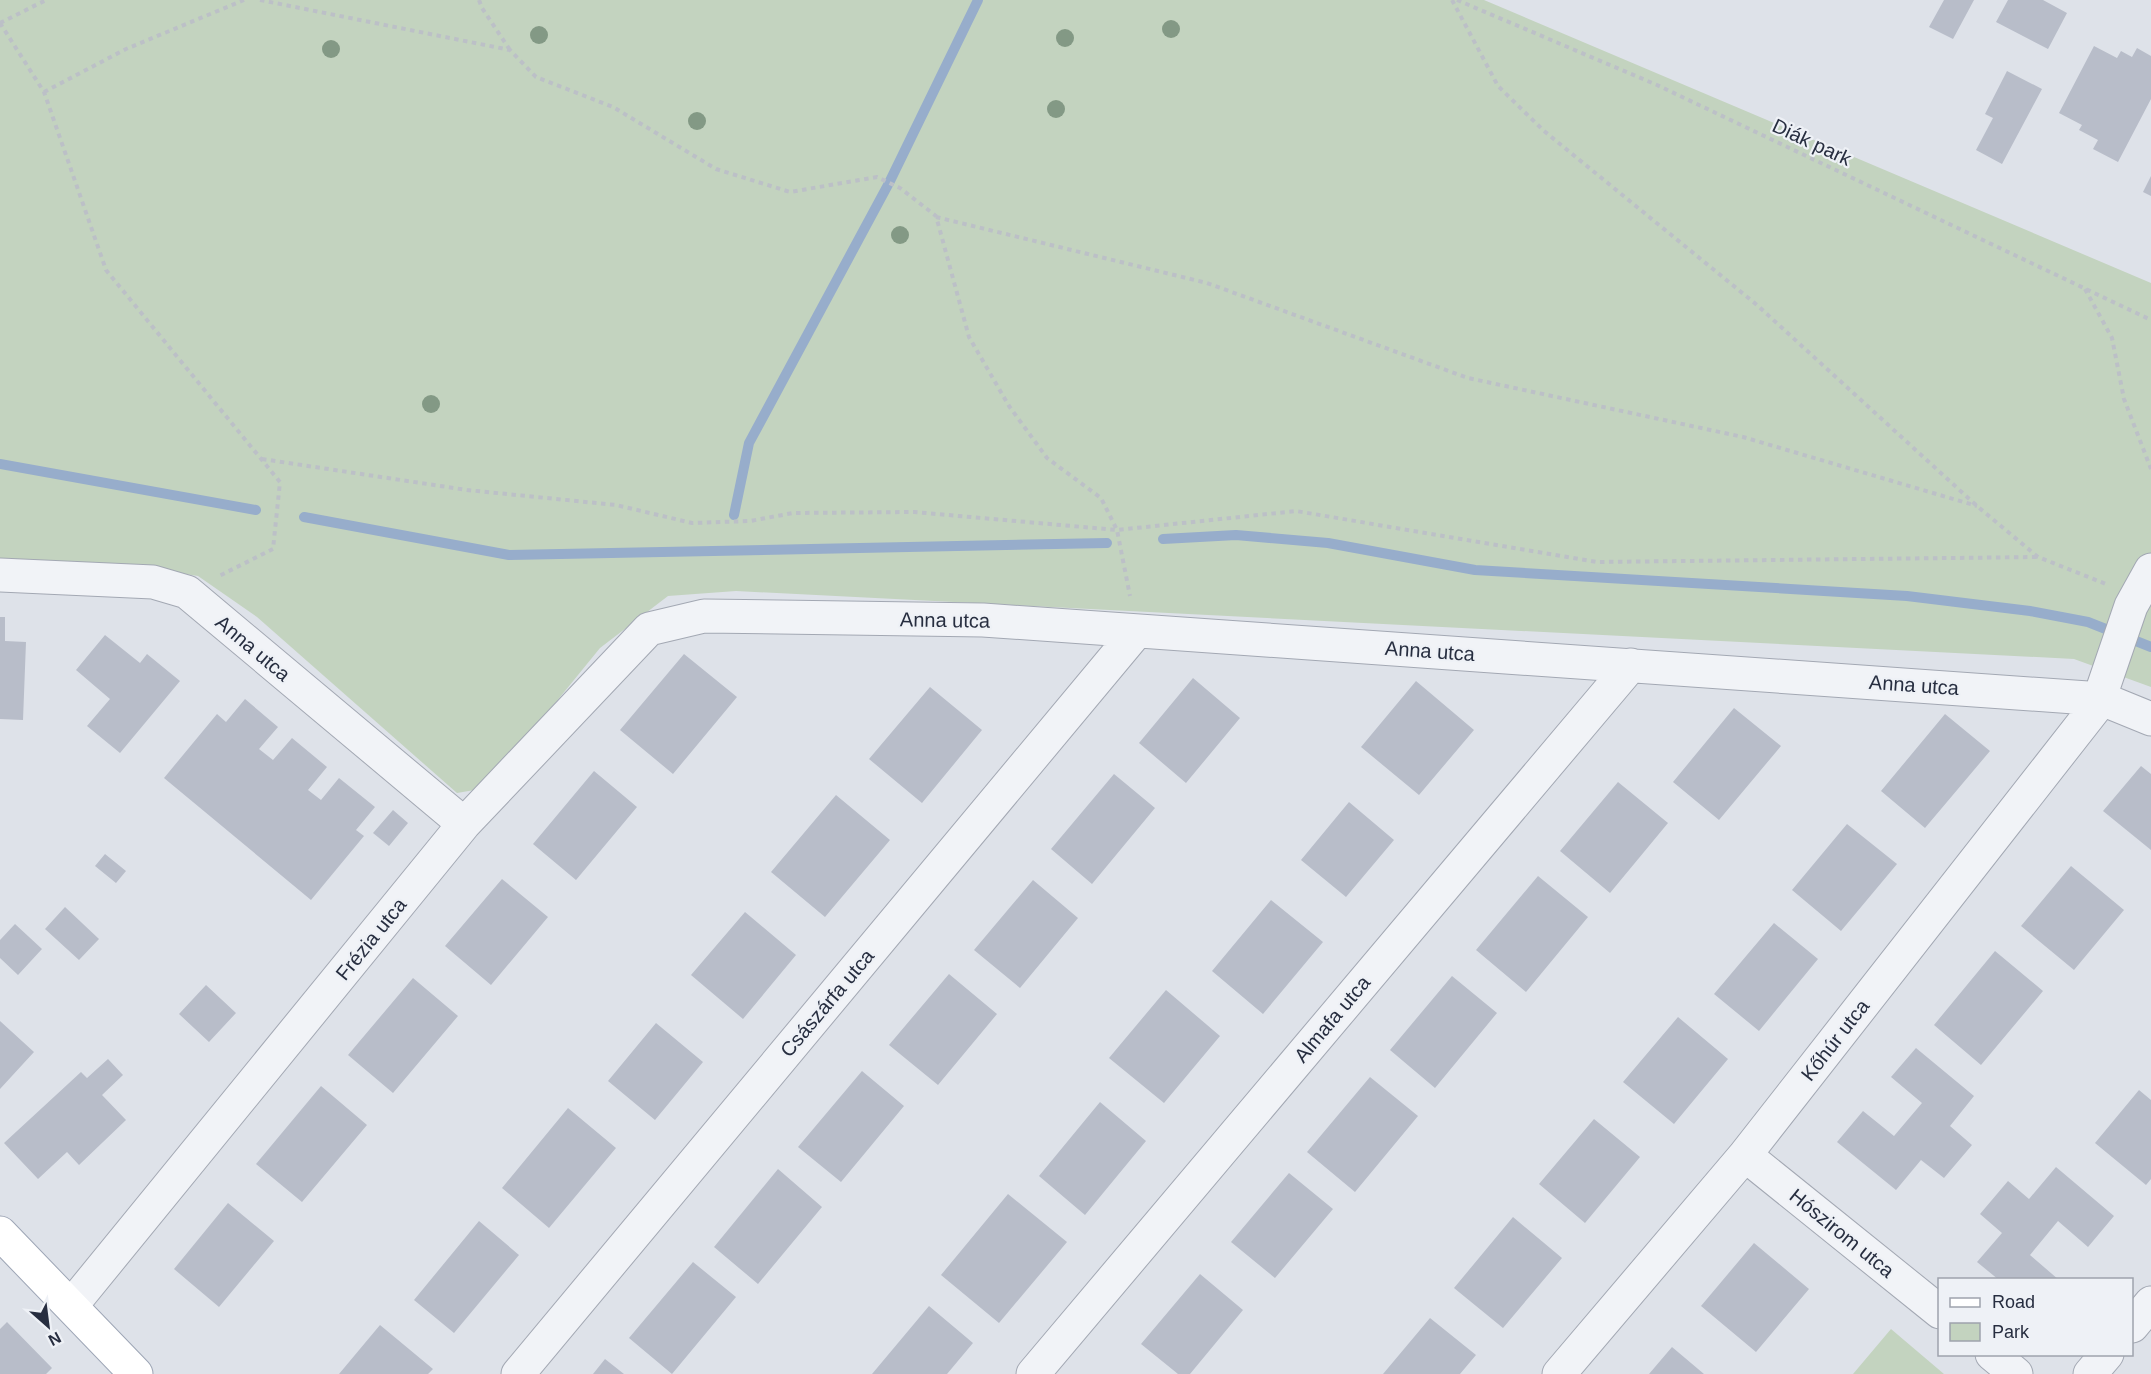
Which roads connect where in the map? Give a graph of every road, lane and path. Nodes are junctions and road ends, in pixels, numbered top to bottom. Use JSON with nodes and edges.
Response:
{"nodes":[{"id":1,"x":46,"y":0,"type":"edge"},
{"id":2,"x":244,"y":0,"type":"edge"},
{"id":3,"x":260,"y":0,"type":"edge"},
{"id":4,"x":479,"y":0,"type":"edge"},
{"id":5,"x":1454,"y":0,"type":"edge"},
{"id":6,"x":0,"y":23,"type":"edge"},
{"id":7,"x":510,"y":50,"type":"junction"},
{"id":8,"x":44,"y":92,"type":"junction"},
{"id":9,"x":936,"y":216,"type":"junction"},
{"id":10,"x":2085,"y":289,"type":"junction"},
{"id":11,"x":2151,"y":320,"type":"edge"},
{"id":12,"x":262,"y":459,"type":"junction"},
{"id":13,"x":2151,"y":469,"type":"edge"},
{"id":14,"x":1977,"y":506,"type":"junction"},
{"id":15,"x":1117,"y":530,"type":"junction"},
{"id":16,"x":2038,"y":557,"type":"junction"},
{"id":17,"x":0,"y":575,"type":"edge"},
{"id":18,"x":2140,"y":591,"type":"edge"},
{"id":19,"x":187,"y":592,"type":"junction"},
{"id":20,"x":704,"y":616,"type":"joint"},
{"id":21,"x":1137,"y":631,"type":"junction"},
{"id":22,"x":1631,"y":665,"type":"junction"},
{"id":23,"x":2103,"y":693,"type":"junction"},
{"id":24,"x":2151,"y":718,"type":"edge"},
{"id":25,"x":464,"y":824,"type":"junction"},
{"id":26,"x":1745,"y":1155,"type":"junction"},
{"id":27,"x":0,"y":1233,"type":"edge"},
{"id":28,"x":2151,"y":1302,"type":"edge"},
{"id":29,"x":71,"y":1306,"type":"junction"},
{"id":30,"x":1938,"y":1310,"type":"edge"},
{"id":31,"x":2133,"y":1325,"type":"edge"},
{"id":32,"x":1994,"y":1356,"type":"edge"},
{"id":33,"x":2105,"y":1356,"type":"edge"},
{"id":34,"x":136,"y":1374,"type":"edge"},
{"id":35,"x":518,"y":1374,"type":"edge"},
{"id":36,"x":1033,"y":1374,"type":"edge"},
{"id":37,"x":1559,"y":1374,"type":"edge"},
{"id":38,"x":2016,"y":1374,"type":"edge"},
{"id":39,"x":2090,"y":1374,"type":"edge"}],
"edges":[{"from":1,"to":6,"type":"path"},
{"from":2,"to":8,"type":"path"},
{"from":3,"to":7,"type":"path"},
{"from":4,"to":7,"type":"path"},
{"from":5,"to":10,"type":"path","name":"Diák park"},
{"from":5,"to":14,"type":"path"},
{"from":6,"to":8,"type":"path"},
{"from":7,"to":9,"type":"path"},
{"from":8,"to":12,"type":"path"},
{"from":9,"to":14,"type":"path"},
{"from":9,"to":15,"type":"path"},
{"from":10,"to":11,"type":"path","name":"Diák park"},
{"from":10,"to":13,"type":"path"},
{"from":12,"to":15,"type":"path"},
{"from":12,"to":19,"type":"path"},
{"from":14,"to":16,"type":"path"},
{"from":15,"to":16,"type":"path"},
{"from":15,"to":21,"type":"path"},
{"from":16,"to":18,"type":"path"},
{"from":17,"to":19,"type":"street","name":"Anna utca"},
{"from":18,"to":23,"type":"street","name":"Kőhúr utca"},
{"from":19,"to":25,"type":"street","name":"Anna utca"},
{"from":20,"to":21,"type":"street","name":"Anna utca"},
{"from":20,"to":25,"type":"street","name":"Frézia utca"},
{"from":21,"to":22,"type":"street","name":"Anna utca"},
{"from":21,"to":35,"type":"street","name":"Császárfa utca"},
{"from":22,"to":23,"type":"street","name":"Anna utca"},
{"from":22,"to":36,"type":"street","name":"Almafa utca"},
{"from":23,"to":24,"type":"street","name":"Anna utca"},
{"from":23,"to":26,"type":"street","name":"Kőhúr utca"},
{"from":25,"to":29,"type":"street","name":"Frézia utca"},
{"from":26,"to":30,"type":"street","name":"Hószirom utca"},
{"from":26,"to":37,"type":"street","name":"Kőhúr utca"},
{"from":27,"to":29,"type":"main road"},
{"from":28,"to":31,"type":"street"},
{"from":29,"to":34,"type":"main road"},
{"from":32,"to":38,"type":"street"},
{"from":33,"to":39,"type":"street"}]}
